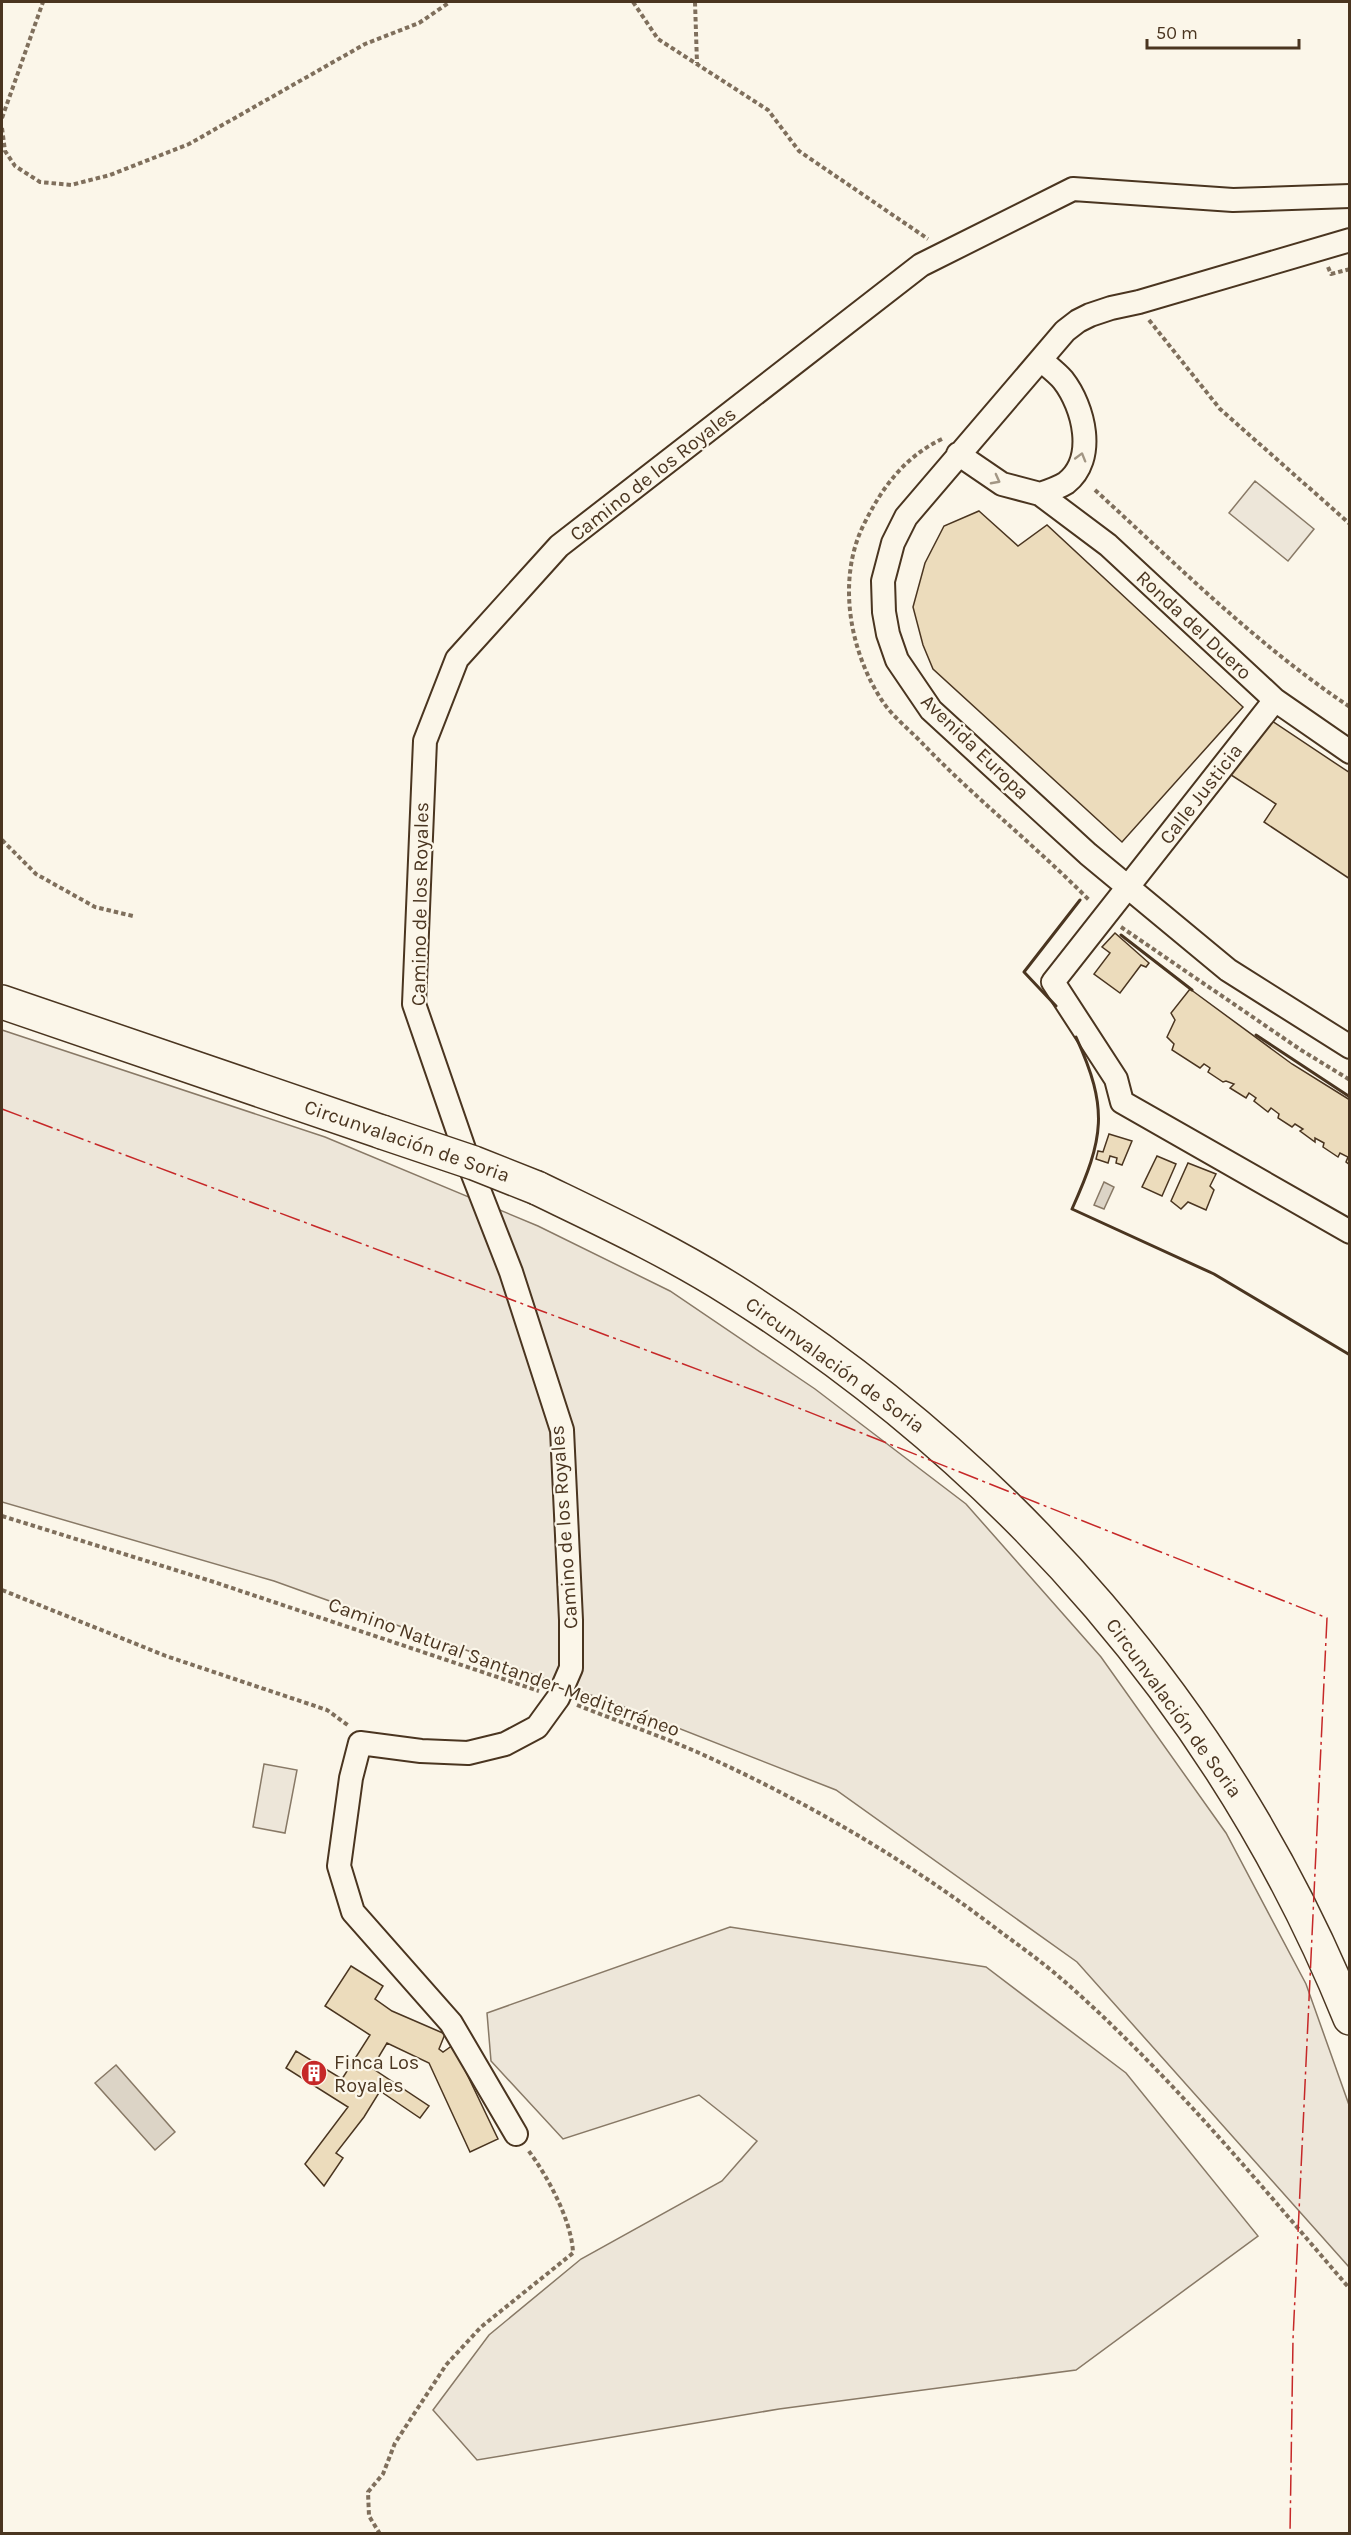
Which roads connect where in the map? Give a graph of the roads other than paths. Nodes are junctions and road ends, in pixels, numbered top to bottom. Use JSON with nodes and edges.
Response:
{"nodes":[{"id":1,"x":1350,"y":196,"type":"edge"},
{"id":2,"x":1350,"y":240,"type":"edge"},
{"id":3,"x":1042,"y":361,"type":"junction"},
{"id":4,"x":952,"y":445,"type":"junction"},
{"id":5,"x":1040,"y":494,"type":"junction"},
{"id":6,"x":1275,"y":700,"type":"junction"},
{"id":7,"x":1350,"y":752,"type":"edge"},
{"id":8,"x":1127,"y":887,"type":"junction"},
{"id":9,"x":2,"y":1002,"type":"edge"},
{"id":10,"x":1350,"y":1047,"type":"edge"},
{"id":11,"x":1350,"y":1232,"type":"edge"},
{"id":12,"x":1350,"y":2018,"type":"edge"},
{"id":13,"x":516,"y":2134,"type":"road end"}],
"edges":[{"from":1,"to":13,"type":"street","name":"Camino de los Royales"},
{"from":2,"to":3,"type":"street","name":"Avenida Europa"},
{"from":3,"to":4,"type":"street","name":"Avenida Europa"},
{"from":5,"to":3,"type":"street","one_way":true},
{"from":4,"to":5,"type":"street","name":"Ronda del Duero","one_way":true},
{"from":4,"to":8,"type":"street","name":"Avenida Europa"},
{"from":5,"to":6,"type":"street","name":"Ronda del Duero"},
{"from":6,"to":7,"type":"street","name":"Ronda del Duero"},
{"from":6,"to":8,"type":"street","name":"Calle Justicia"},
{"from":8,"to":10,"type":"street","name":"Avenida Europa"},
{"from":8,"to":11,"type":"street","name":"Calle Justicia"},
{"from":9,"to":12,"type":"highway","name":"Circunvalación de Soria","bridge":true}]}
